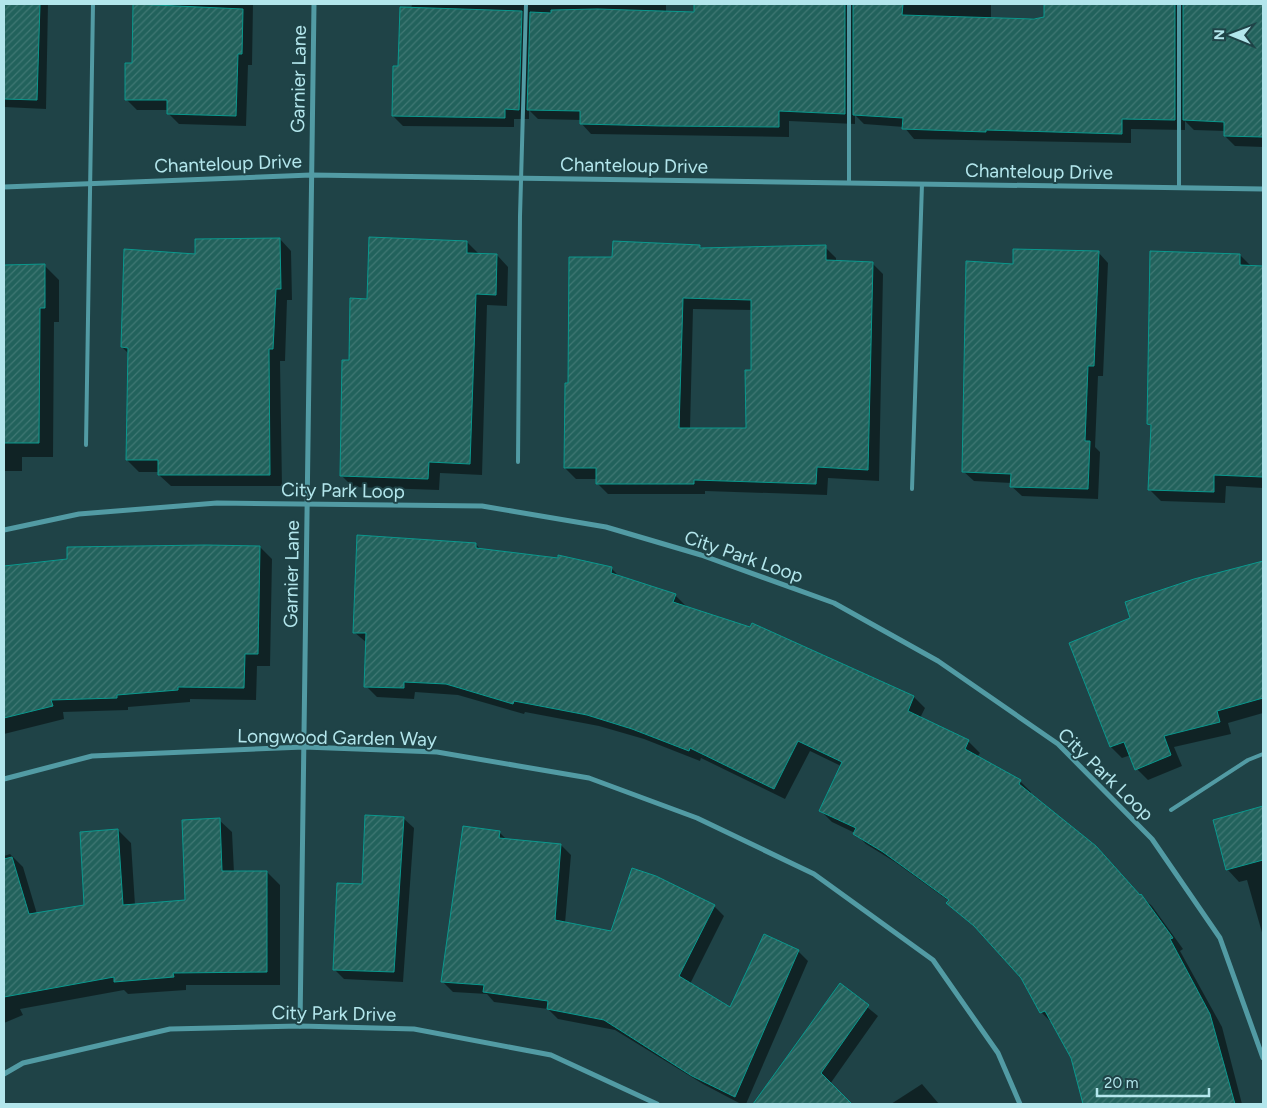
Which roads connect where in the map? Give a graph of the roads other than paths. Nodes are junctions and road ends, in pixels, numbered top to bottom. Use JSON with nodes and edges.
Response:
{"nodes":[{"id":1,"x":92,"y":4,"type":"edge"},
{"id":2,"x":314,"y":4,"type":"edge"},
{"id":3,"x":526,"y":4,"type":"edge"},
{"id":4,"x":849,"y":4,"type":"edge"},
{"id":5,"x":1179,"y":4,"type":"edge"},
{"id":6,"x":311,"y":175,"type":"junction"},
{"id":7,"x":520,"y":178,"type":"junction"},
{"id":8,"x":90,"y":183,"type":"junction"},
{"id":9,"x":849,"y":183,"type":"junction"},
{"id":10,"x":922,"y":184,"type":"junction"},
{"id":11,"x":4,"y":187,"type":"edge"},
{"id":12,"x":1180,"y":188,"type":"junction"},
{"id":13,"x":1263,"y":189,"type":"edge"},
{"id":14,"x":86,"y":445,"type":"dead end"},
{"id":15,"x":518,"y":462,"type":"dead end"},
{"id":16,"x":912,"y":489,"type":"dead end"},
{"id":17,"x":307,"y":504,"type":"junction"},
{"id":18,"x":4,"y":530,"type":"edge"},
{"id":19,"x":304,"y":748,"type":"junction"},
{"id":20,"x":1263,"y":754,"type":"edge"},
{"id":21,"x":4,"y":779,"type":"edge"},
{"id":22,"x":1171,"y":810,"type":"dead end"},
{"id":23,"x":300,"y":1026,"type":"junction"},
{"id":24,"x":1263,"y":1058,"type":"edge"},
{"id":25,"x":4,"y":1074,"type":"edge"},
{"id":26,"x":657,"y":1104,"type":"edge"},
{"id":27,"x":1020,"y":1104,"type":"edge"}],
"edges":[{"from":1,"to":8,"type":"lane"},
{"from":2,"to":6,"type":"street","name":"Garnier Lane"},
{"from":3,"to":7,"type":"lane"},
{"from":4,"to":9,"type":"lane"},
{"from":5,"to":12,"type":"lane"},
{"from":6,"to":7,"type":"street","name":"Chanteloup Drive"},
{"from":6,"to":8,"type":"street","name":"Chanteloup Drive"},
{"from":6,"to":17,"type":"street","name":"Garnier Lane"},
{"from":7,"to":9,"type":"street","name":"Chanteloup Drive"},
{"from":7,"to":15,"type":"lane"},
{"from":8,"to":11,"type":"street","name":"Chanteloup Drive"},
{"from":8,"to":14,"type":"lane"},
{"from":9,"to":10,"type":"street","name":"Chanteloup Drive"},
{"from":10,"to":12,"type":"street","name":"Chanteloup Drive"},
{"from":10,"to":16,"type":"lane"},
{"from":12,"to":13,"type":"street","name":"Chanteloup Drive"},
{"from":17,"to":18,"type":"street","name":"City Park Loop"},
{"from":17,"to":19,"type":"street","name":"Garnier Lane"},
{"from":17,"to":24,"type":"street","name":"City Park Loop"},
{"from":19,"to":21,"type":"street","name":"Longwood Garden Way"},
{"from":19,"to":23,"type":"street","name":"Garnier Lane"},
{"from":19,"to":27,"type":"street","name":"Longwood Garden Way"},
{"from":20,"to":22,"type":"lane"},
{"from":23,"to":25,"type":"street","name":"City Park Drive"},
{"from":23,"to":26,"type":"street","name":"City Park Drive"}]}
